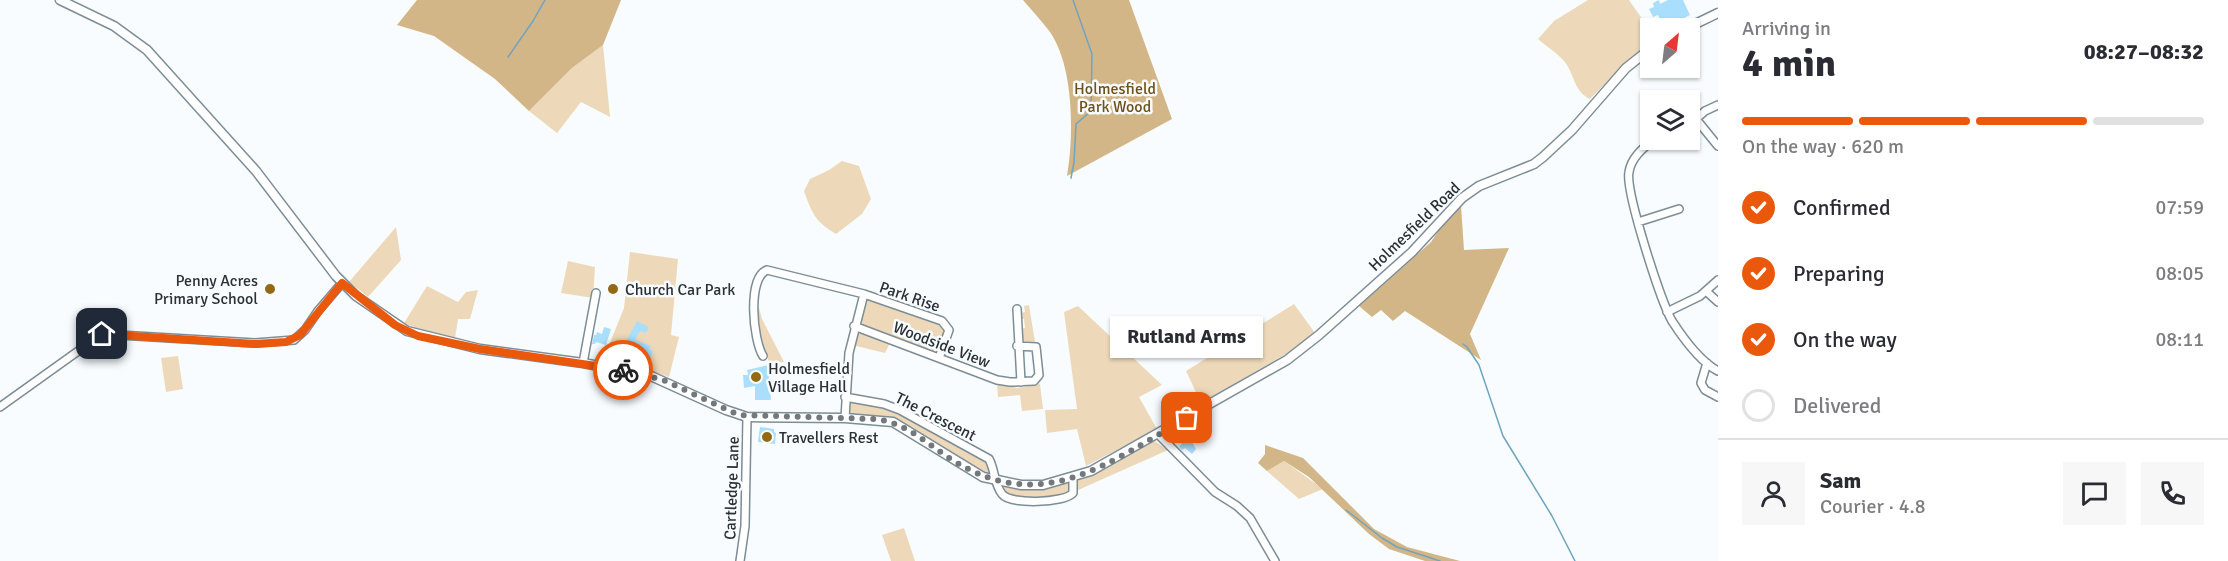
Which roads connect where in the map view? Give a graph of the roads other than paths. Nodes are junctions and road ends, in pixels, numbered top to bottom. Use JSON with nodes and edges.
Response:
{"nodes":[{"id":1,"x":60,"y":0,"type":"edge"},
{"id":2,"x":1718,"y":13,"type":"edge"},
{"id":3,"x":1700,"y":22,"type":"edge"},
{"id":4,"x":1640,"y":57,"type":"edge"},
{"id":5,"x":1718,"y":105,"type":"edge"},
{"id":6,"x":1700,"y":114,"type":"edge"},
{"id":7,"x":1700,"y":126,"type":"edge"},
{"id":8,"x":1718,"y":146,"type":"edge"},
{"id":9,"x":1643,"y":150,"type":"edge"},
{"id":10,"x":1679,"y":209,"type":"dead end"},
{"id":11,"x":1638,"y":222,"type":"junction"},
{"id":12,"x":1718,"y":280,"type":"edge"},
{"id":13,"x":342,"y":283,"type":"junction"},
{"id":14,"x":596,"y":292,"type":"dead end"},
{"id":15,"x":1707,"y":292,"type":"junction"},
{"id":16,"x":864,"y":294,"type":"junction"},
{"id":17,"x":1718,"y":302,"type":"edge"},
{"id":18,"x":1017,"y":309,"type":"dead end"},
{"id":19,"x":1667,"y":312,"type":"junction"},
{"id":20,"x":854,"y":326,"type":"junction"},
{"id":21,"x":1017,"y":346,"type":"junction"},
{"id":22,"x":764,"y":356,"type":"dead end"},
{"id":23,"x":939,"y":358,"type":"junction"},
{"id":24,"x":583,"y":363,"type":"junction"},
{"id":25,"x":1707,"y":363,"type":"junction"},
{"id":26,"x":1718,"y":371,"type":"edge"},
{"id":27,"x":1021,"y":382,"type":"junction"},
{"id":28,"x":845,"y":397,"type":"junction"},
{"id":29,"x":1718,"y":397,"type":"edge"},
{"id":30,"x":0,"y":406,"type":"edge"},
{"id":31,"x":747,"y":417,"type":"junction"},
{"id":32,"x":845,"y":418,"type":"junction"},
{"id":33,"x":1158,"y":434,"type":"junction"},
{"id":34,"x":1073,"y":478,"type":"junction"},
{"id":35,"x":996,"y":482,"type":"junction"},
{"id":36,"x":740,"y":561,"type":"edge"},
{"id":37,"x":1275,"y":561,"type":"edge"}],
"edges":[{"from":1,"to":13,"type":"main road","name":"Holmesfield Road"},
{"from":2,"to":3,"type":"main road"},
{"from":4,"to":33,"type":"main road","name":"Holmesfield Road"},
{"from":5,"to":6,"type":"street"},
{"from":7,"to":8,"type":"street"},
{"from":9,"to":11,"type":"street"},
{"from":10,"to":11,"type":"street"},
{"from":11,"to":19,"type":"street"},
{"from":12,"to":15,"type":"street"},
{"from":13,"to":24,"type":"main road","name":"Holmesfield Road"},
{"from":13,"to":30,"type":"street"},
{"from":14,"to":24,"type":"street"},
{"from":15,"to":17,"type":"street"},
{"from":15,"to":19,"type":"street"},
{"from":16,"to":20,"type":"street"},
{"from":16,"to":22,"type":"street"},
{"from":16,"to":23,"type":"street","name":"Park Rise"},
{"from":18,"to":21,"type":"street"},
{"from":19,"to":25,"type":"street"},
{"from":20,"to":23,"type":"street","name":"Woodside View"},
{"from":20,"to":28,"type":"street"},
{"from":21,"to":27,"type":"street"},
{"from":21,"to":27,"type":"street"},
{"from":23,"to":27,"type":"street","name":"Woodside View"},
{"from":24,"to":31,"type":"main road","name":"Holmesfield Road"},
{"from":25,"to":26,"type":"street"},
{"from":25,"to":29,"type":"street"},
{"from":28,"to":32,"type":"street"},
{"from":28,"to":35,"type":"street","name":"The Crescent"},
{"from":31,"to":32,"type":"main road","name":"Holmesfield Road"},
{"from":31,"to":36,"type":"street","name":"Cartledge Lane"},
{"from":32,"to":35,"type":"main road","name":"Holmesfield Road"},
{"from":33,"to":34,"type":"main road","name":"Holmesfield Road"},
{"from":33,"to":37,"type":"street"},
{"from":34,"to":35,"type":"main road","name":"Holmesfield Road"},
{"from":34,"to":35,"type":"street"}]}
